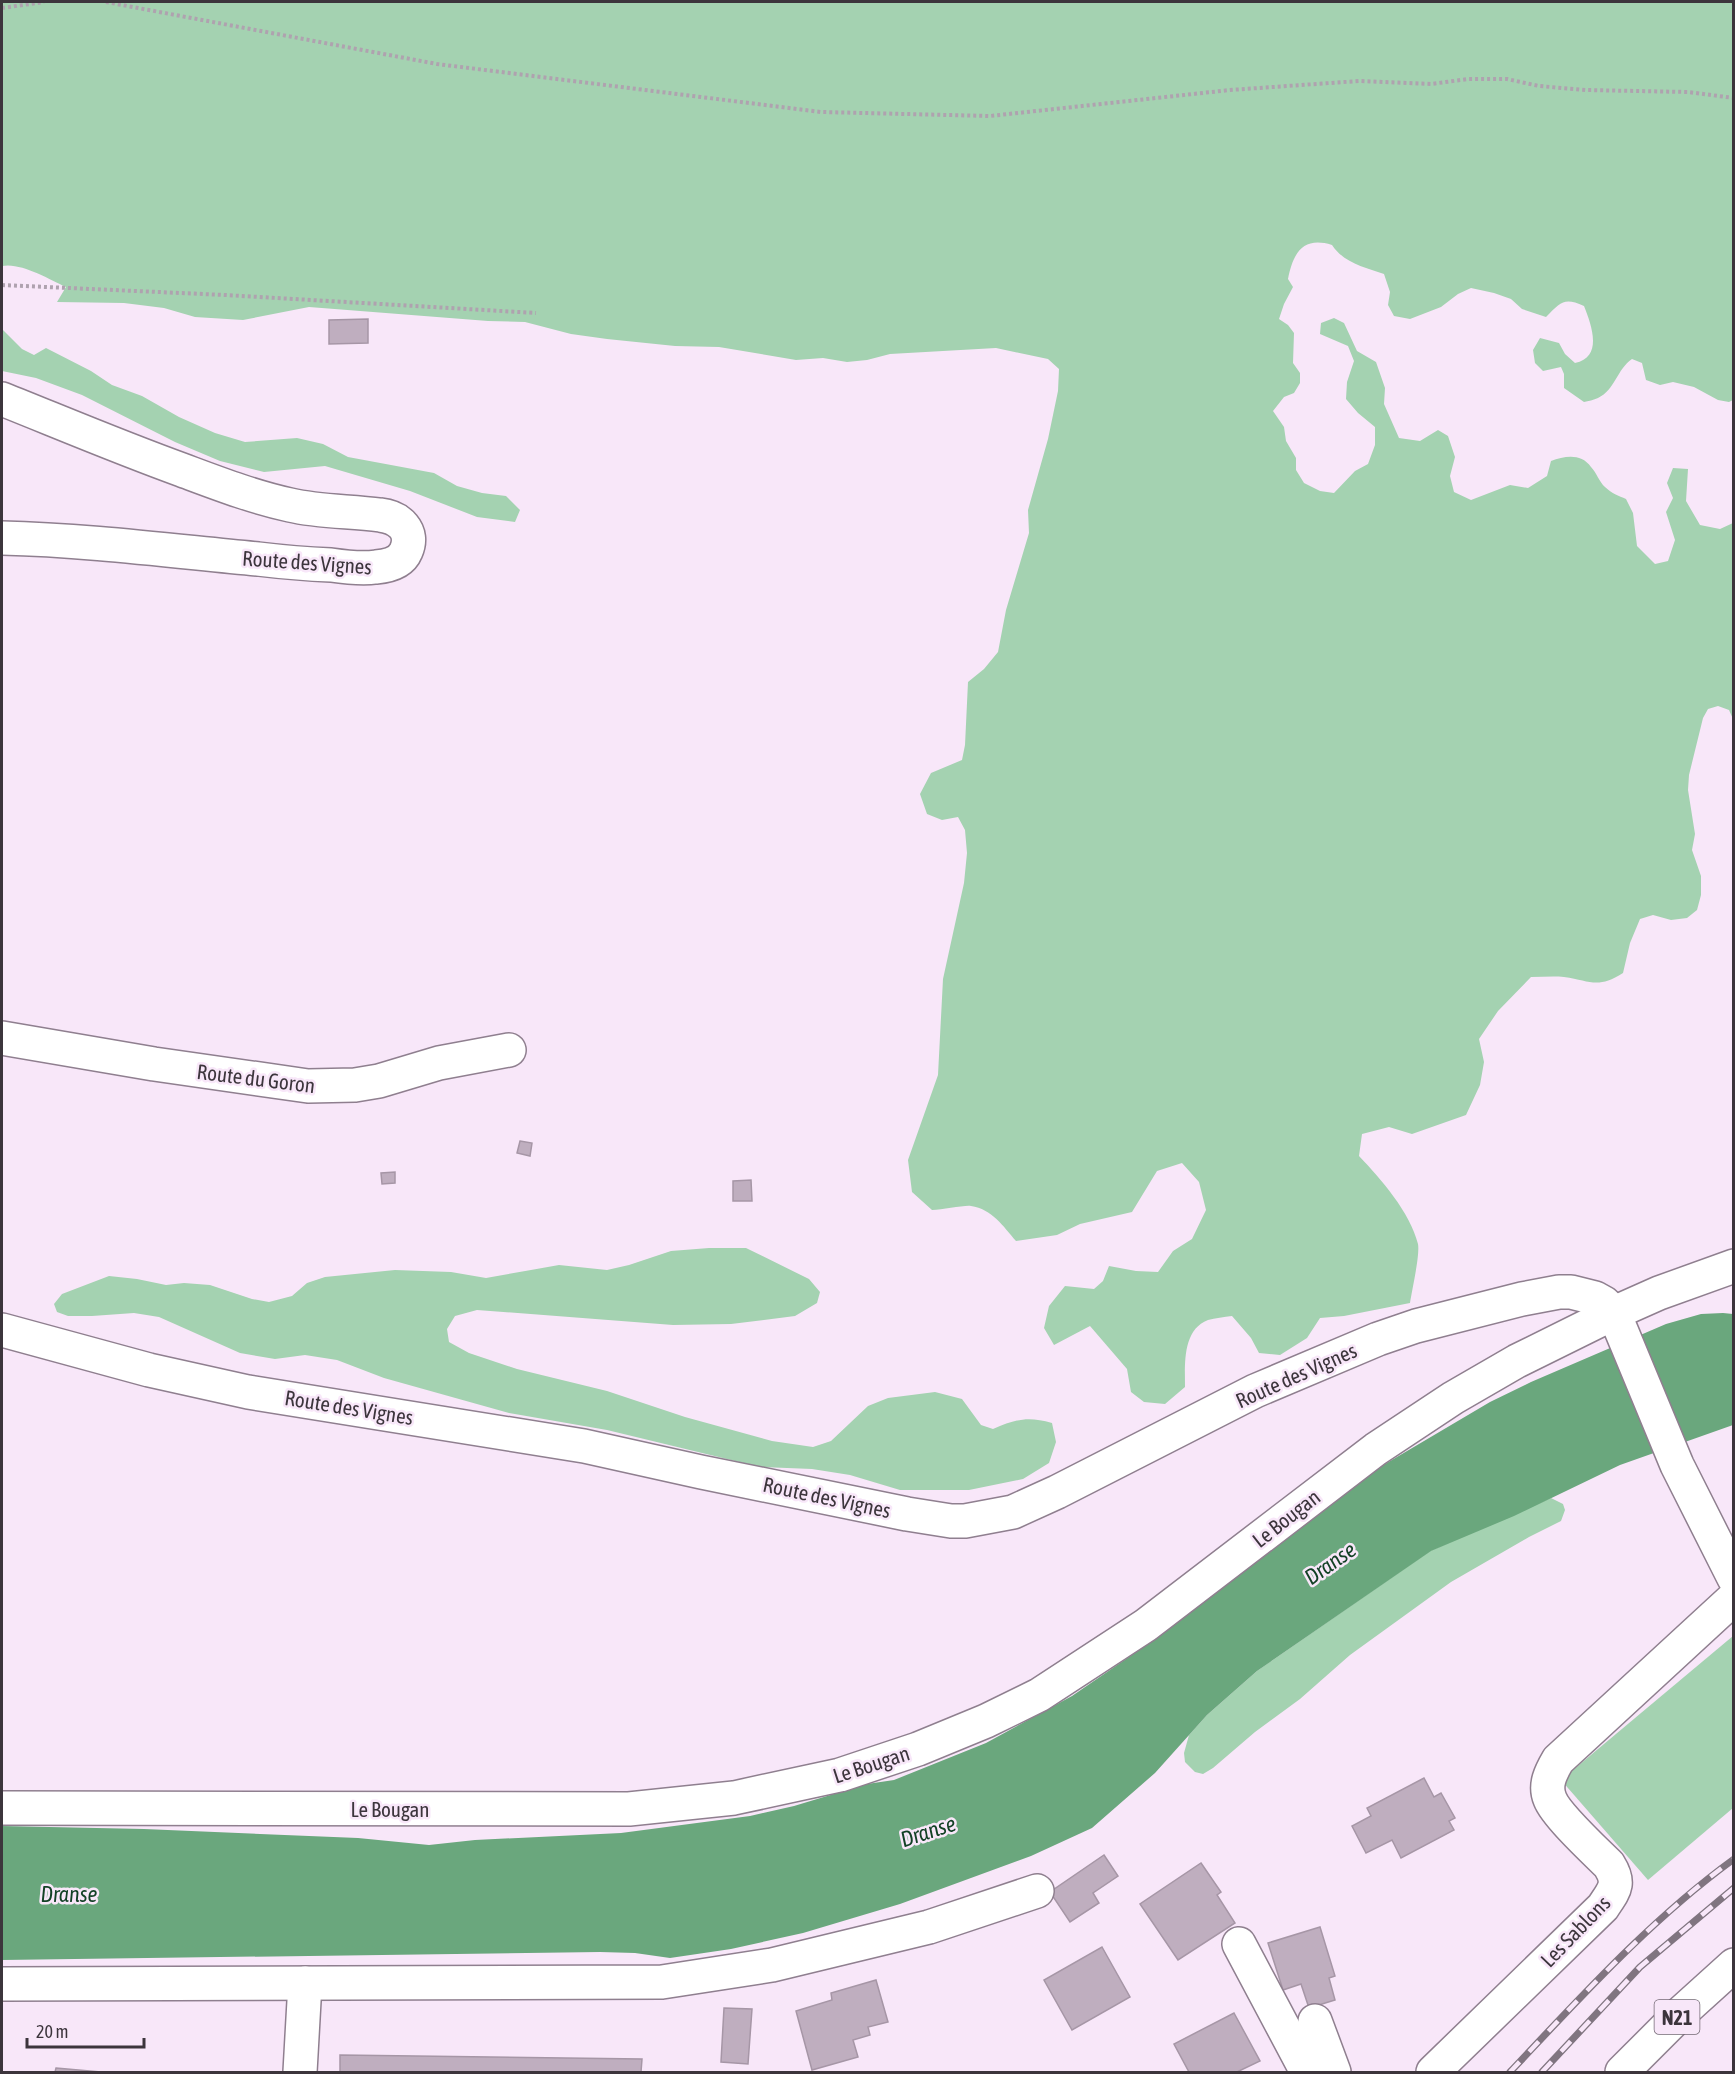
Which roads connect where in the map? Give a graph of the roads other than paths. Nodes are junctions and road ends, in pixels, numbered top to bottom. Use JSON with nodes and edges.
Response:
{"nodes":[{"id":1,"x":2,"y":399,"type":"edge"},
{"id":2,"x":2,"y":538,"type":"edge"},
{"id":3,"x":2,"y":1038,"type":"edge"},
{"id":4,"x":509,"y":1050,"type":"dead end"},
{"id":5,"x":1734,"y":1266,"type":"edge"},
{"id":6,"x":1619,"y":1324,"type":"junction"},
{"id":7,"x":2,"y":1330,"type":"edge"},
{"id":8,"x":1734,"y":1578,"type":"edge"},
{"id":9,"x":1734,"y":1598,"type":"edge"},
{"id":10,"x":2,"y":1808,"type":"edge"},
{"id":11,"x":1037,"y":1891,"type":"dead end"},
{"id":12,"x":1239,"y":1944,"type":"dead end"},
{"id":13,"x":1734,"y":1965,"type":"edge"},
{"id":14,"x":305,"y":1983,"type":"junction"},
{"id":15,"x":2,"y":1984,"type":"edge"},
{"id":16,"x":1315,"y":2021,"type":"dead end"},
{"id":17,"x":300,"y":2073,"type":"edge"},
{"id":18,"x":1307,"y":2073,"type":"edge"},
{"id":19,"x":1334,"y":2073,"type":"edge"},
{"id":20,"x":1433,"y":2073,"type":"edge"},
{"id":21,"x":1622,"y":2073,"type":"edge"}],
"edges":[{"from":1,"to":2,"type":"street","name":"Route des Vignes"},
{"from":3,"to":4,"type":"street","name":"Route du Goron"},
{"from":5,"to":6,"type":"street","name":"Le Bougan"},
{"from":6,"to":7,"type":"street","name":"Route des Vignes"},
{"from":6,"to":8,"type":"street"},
{"from":6,"to":10,"type":"street","name":"Le Bougan"},
{"from":9,"to":20,"type":"street","name":"Les Sablons"},
{"from":11,"to":14,"type":"street"},
{"from":12,"to":18,"type":"street"},
{"from":13,"to":21,"type":"street","number":"N21"},
{"from":14,"to":15,"type":"street"},
{"from":14,"to":17,"type":"street"},
{"from":16,"to":19,"type":"street"}]}
